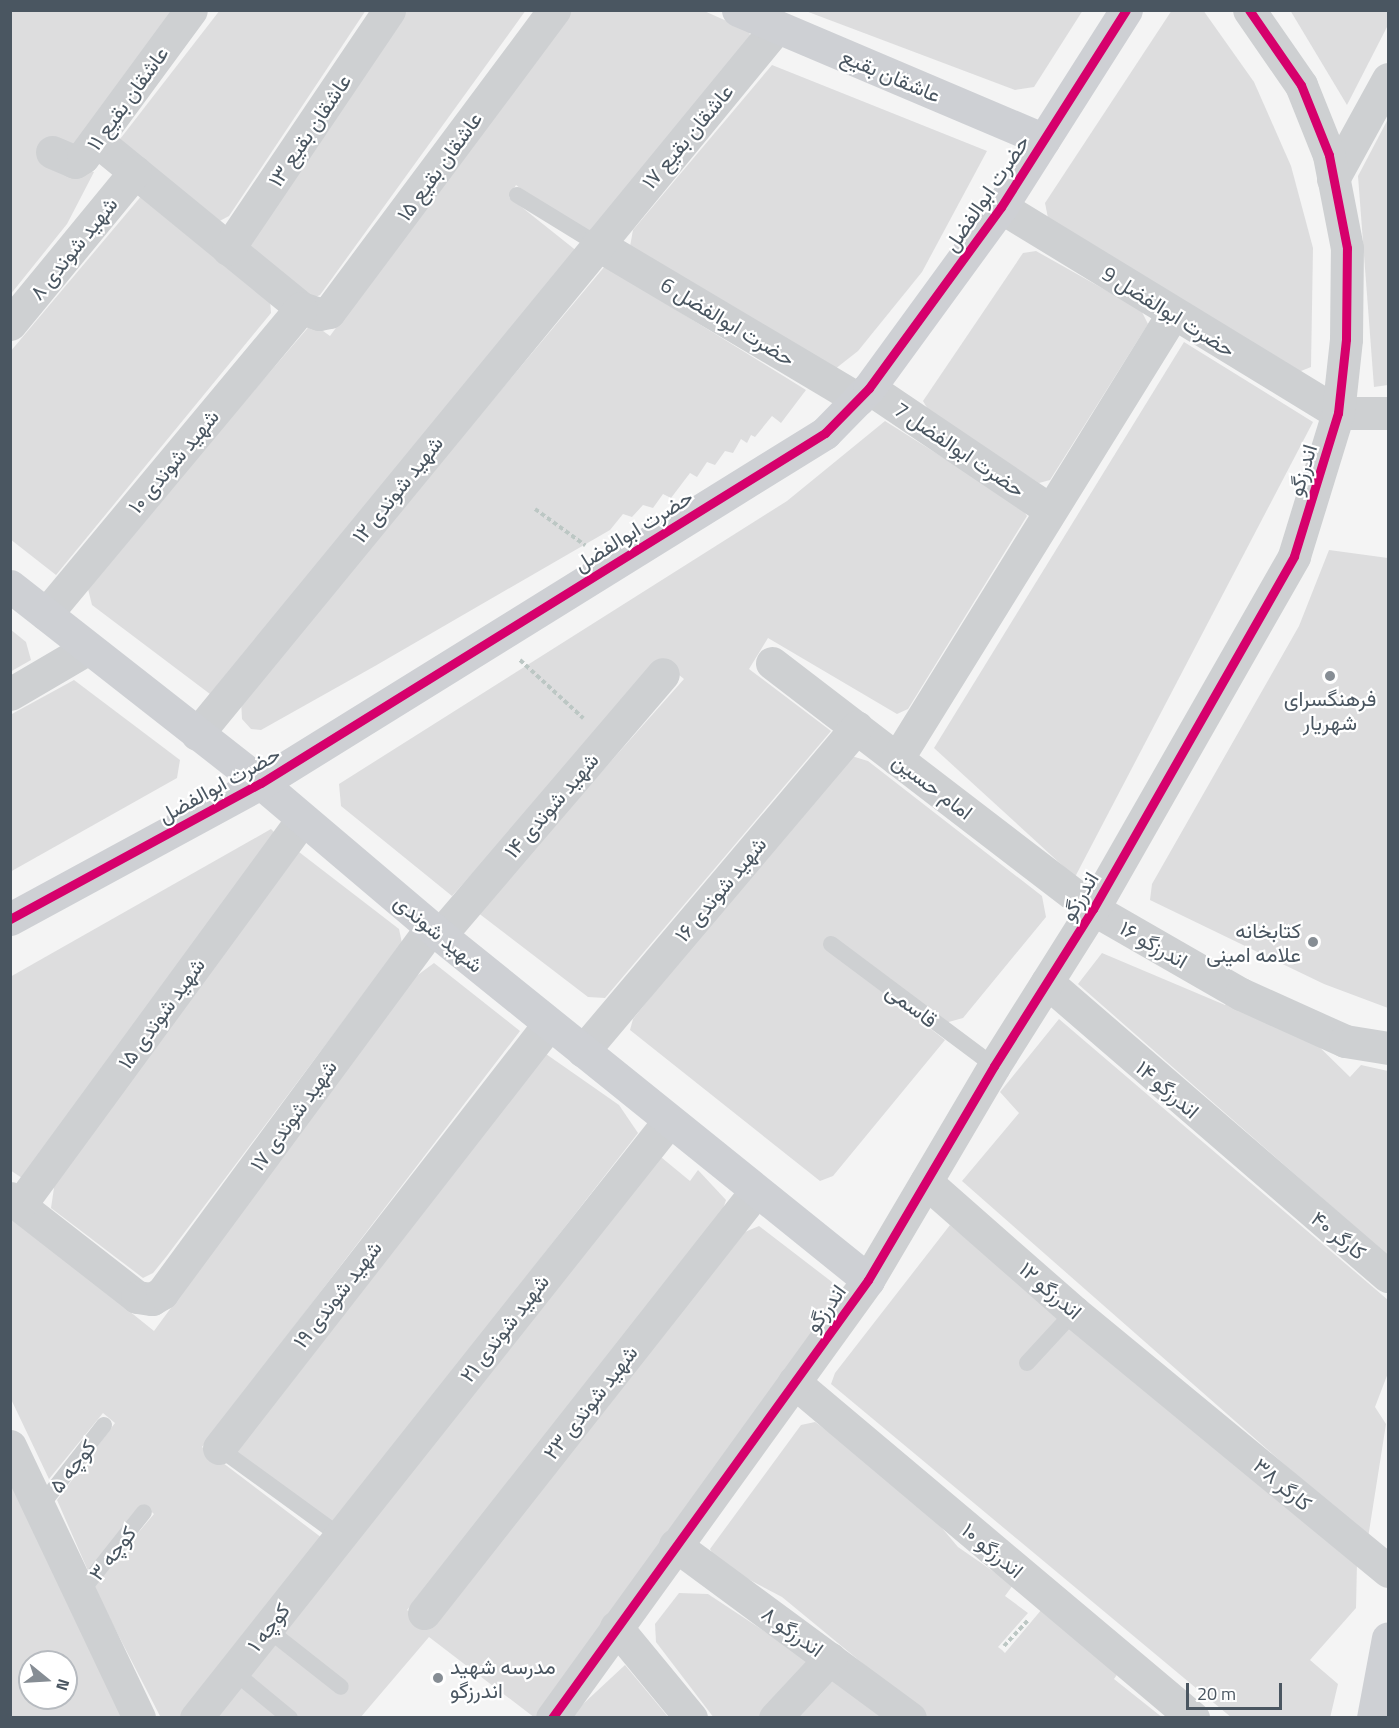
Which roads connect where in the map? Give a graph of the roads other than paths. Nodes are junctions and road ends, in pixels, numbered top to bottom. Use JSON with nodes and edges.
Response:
{"nodes":[{"id":1,"x":191,"y":10,"type":"edge"},
{"id":2,"x":389,"y":10,"type":"edge"},
{"id":3,"x":554,"y":10,"type":"edge"},
{"id":4,"x":1126,"y":10,"type":"edge"},
{"id":5,"x":1249,"y":10,"type":"edge"},
{"id":6,"x":757,"y":17,"type":"edge"},
{"id":7,"x":1389,"y":79,"type":"edge"},
{"id":8,"x":96,"y":140,"type":"junction"},
{"id":9,"x":1044,"y":140,"type":"junction"},
{"id":10,"x":52,"y":152,"type":"dead end"},
{"id":11,"x":135,"y":172,"type":"junction"},
{"id":12,"x":1333,"y":179,"type":"junction"},
{"id":13,"x":517,"y":195,"type":"dead end"},
{"id":14,"x":1001,"y":207,"type":"junction"},
{"id":15,"x":597,"y":244,"type":"junction"},
{"id":16,"x":228,"y":249,"type":"junction"},
{"id":17,"x":310,"y":311,"type":"junction"},
{"id":18,"x":1172,"y":315,"type":"junction"},
{"id":19,"x":10,"y":324,"type":"edge"},
{"id":20,"x":864,"y":393,"type":"junction"},
{"id":21,"x":1338,"y":413,"type":"junction"},
{"id":22,"x":1389,"y":413,"type":"edge"},
{"id":23,"x":1050,"y":510,"type":"junction"},
{"id":24,"x":10,"y":586,"type":"edge"},
{"id":25,"x":46,"y":614,"type":"junction"},
{"id":26,"x":87,"y":649,"type":"junction"},
{"id":27,"x":772,"y":663,"type":"dead end"},
{"id":28,"x":663,"y":674,"type":"dead end"},
{"id":29,"x":10,"y":693,"type":"edge"},
{"id":30,"x":857,"y":727,"type":"junction"},
{"id":31,"x":197,"y":734,"type":"junction"},
{"id":32,"x":897,"y":759,"type":"junction"},
{"id":33,"x":261,"y":783,"type":"junction"},
{"id":34,"x":302,"y":820,"type":"junction"},
{"id":35,"x":1093,"y":909,"type":"junction"},
{"id":36,"x":10,"y":919,"type":"edge"},
{"id":37,"x":436,"y":931,"type":"junction"},
{"id":38,"x":831,"y":944,"type":"dead end"},
{"id":39,"x":1047,"y":982,"type":"junction"},
{"id":40,"x":549,"y":1024,"type":"junction"},
{"id":41,"x":1389,"y":1048,"type":"edge"},
{"id":42,"x":583,"y":1051,"type":"junction"},
{"id":43,"x":994,"y":1066,"type":"junction"},
{"id":44,"x":669,"y":1121,"type":"junction"},
{"id":45,"x":926,"y":1182,"type":"junction"},
{"id":46,"x":756,"y":1191,"type":"junction"},
{"id":47,"x":1290,"y":1195,"type":"joint"},
{"id":48,"x":15,"y":1201,"type":"edge"},
{"id":49,"x":1389,"y":1276,"type":"edge"},
{"id":50,"x":868,"y":1280,"type":"junction"},
{"id":51,"x":1074,"y":1312,"type":"junction"},
{"id":52,"x":1027,"y":1363,"type":"dead end"},
{"id":53,"x":794,"y":1382,"type":"junction"},
{"id":54,"x":1177,"y":1397,"type":"joint"},
{"id":55,"x":104,"y":1425,"type":"dead end"},
{"id":56,"x":10,"y":1446,"type":"edge"},
{"id":57,"x":219,"y":1448,"type":"joint"},
{"id":58,"x":40,"y":1507,"type":"junction"},
{"id":59,"x":144,"y":1512,"type":"dead end"},
{"id":60,"x":340,"y":1536,"type":"junction"},
{"id":61,"x":675,"y":1545,"type":"junction"},
{"id":62,"x":1389,"y":1571,"type":"edge"},
{"id":63,"x":80,"y":1593,"type":"junction"},
{"id":64,"x":424,"y":1613,"type":"dead end"},
{"id":65,"x":616,"y":1627,"type":"junction"},
{"id":66,"x":266,"y":1628,"type":"junction"},
{"id":67,"x":1389,"y":1638,"type":"edge"},
{"id":68,"x":830,"y":1659,"type":"junction"},
{"id":69,"x":233,"y":1671,"type":"junction"},
{"id":70,"x":341,"y":1687,"type":"dead end"},
{"id":71,"x":139,"y":1718,"type":"edge"},
{"id":72,"x":196,"y":1718,"type":"edge"},
{"id":73,"x":290,"y":1718,"type":"edge"},
{"id":74,"x":552,"y":1718,"type":"edge"},
{"id":75,"x":690,"y":1718,"type":"edge"},
{"id":76,"x":775,"y":1718,"type":"edge"},
{"id":77,"x":910,"y":1718,"type":"edge"},
{"id":78,"x":1193,"y":1718,"type":"edge"},
{"id":79,"x":1372,"y":1718,"type":"edge"}],
"edges":[{"from":1,"to":8,"type":"street","name":"عاشقان بقیع ۱۱"},
{"from":2,"to":16,"type":"street","name":"عاشقان بقیع ۱۳"},
{"from":3,"to":17,"type":"street","name":"عاشقان بقیع ۱۵"},
{"from":4,"to":9,"type":"street","name":"حضرت ابوالفضل"},
{"from":5,"to":12,"type":"street","name":"اندرزگو"},
{"from":6,"to":9,"type":"street","name":"عاشقان بقیع"},
{"from":6,"to":15,"type":"street","name":"عاشقان بقیع ۱۷"},
{"from":7,"to":12,"type":"street"},
{"from":8,"to":10,"type":"street","name":"عاشقان بقیع ۱۱"},
{"from":8,"to":11,"type":"street"},
{"from":9,"to":14,"type":"street","name":"حضرت ابوالفضل"},
{"from":11,"to":16,"type":"street"},
{"from":11,"to":19,"type":"street","name":"شهید شوندی ۸"},
{"from":12,"to":21,"type":"street","name":"اندرزگو"},
{"from":13,"to":15,"type":"lane"},
{"from":14,"to":18,"type":"street","name":"حضرت ابوالفضل 9"},
{"from":14,"to":20,"type":"street","name":"حضرت ابوالفضل"},
{"from":15,"to":20,"type":"street","name":"حضرت ابوالفضل 6"},
{"from":15,"to":31,"type":"street","name":"شهید شوندی ۱۲"},
{"from":16,"to":17,"type":"street"},
{"from":17,"to":25,"type":"street","name":"شهید شوندی ۱۰"},
{"from":18,"to":21,"type":"street","name":"حضرت ابوالفضل 9"},
{"from":18,"to":23,"type":"street"},
{"from":20,"to":23,"type":"street","name":"حضرت ابوالفضل 7"},
{"from":20,"to":33,"type":"street","name":"حضرت ابوالفضل"},
{"from":21,"to":22,"type":"street"},
{"from":21,"to":35,"type":"street","name":"اندرزگو"},
{"from":23,"to":32,"type":"street"},
{"from":24,"to":25,"type":"street","name":"شهید شوندی"},
{"from":25,"to":26,"type":"street","name":"شهید شوندی"},
{"from":26,"to":29,"type":"street"},
{"from":26,"to":31,"type":"street","name":"شهید شوندی"},
{"from":27,"to":30,"type":"street","name":"امام حسین"},
{"from":28,"to":37,"type":"street","name":"شهید شوندی ۱۴"},
{"from":30,"to":32,"type":"street","name":"امام حسین"},
{"from":30,"to":42,"type":"street","name":"شهید شوندی ۱۶"},
{"from":31,"to":33,"type":"street","name":"شهید شوندی"},
{"from":32,"to":35,"type":"street","name":"امام حسین"},
{"from":33,"to":34,"type":"street","name":"شهید شوندی"},
{"from":33,"to":36,"type":"street","name":"حضرت ابوالفضل"},
{"from":34,"to":37,"type":"street","name":"شهید شوندی"},
{"from":34,"to":48,"type":"street","name":"شهید شوندی ۱۵"},
{"from":35,"to":39,"type":"street","name":"اندرزگو"},
{"from":35,"to":41,"type":"street","name":"اندرزگو ۱۶"},
{"from":37,"to":40,"type":"street","name":"شهید شوندی"},
{"from":37,"to":48,"type":"street","name":"شهید شوندی ۱۷"},
{"from":38,"to":43,"type":"lane","name":"قاسمی"},
{"from":39,"to":43,"type":"street","name":"اندرزگو"},
{"from":39,"to":47,"type":"street","name":"اندرزگو ۱۴"},
{"from":40,"to":42,"type":"street","name":"شهید شوندی"},
{"from":40,"to":57,"type":"street","name":"شهید شوندی ۱۹"},
{"from":42,"to":44,"type":"street","name":"شهید شوندی"},
{"from":43,"to":45,"type":"street","name":"اندرزگو"},
{"from":44,"to":46,"type":"street","name":"شهید شوندی"},
{"from":44,"to":60,"type":"street","name":"شهید شوندی ۲۱"},
{"from":45,"to":50,"type":"street","name":"اندرزگو"},
{"from":45,"to":51,"type":"street","name":"اندرزگو ۱۲"},
{"from":46,"to":50,"type":"street","name":"شهید شوندی"},
{"from":46,"to":64,"type":"street","name":"شهید شوندی ۲۳"},
{"from":47,"to":49,"type":"street","name":"کارگر ۴۰"},
{"from":50,"to":53,"type":"street","name":"اندرزگو"},
{"from":51,"to":52,"type":"lane"},
{"from":51,"to":54,"type":"street","name":"اندرزگو ۱۲"},
{"from":53,"to":61,"type":"street","name":"اندرزگو"},
{"from":53,"to":78,"type":"street","name":"اندرزگو ۱۰"},
{"from":54,"to":62,"type":"street","name":"کارگر ۳۸"},
{"from":55,"to":58,"type":"lane","name":"کوچه ۵"},
{"from":56,"to":58,"type":"street"},
{"from":57,"to":60,"type":"lane","name":"شهید شوندی ۱۹"},
{"from":58,"to":63,"type":"street"},
{"from":59,"to":63,"type":"lane","name":"کوچه ۳"},
{"from":60,"to":66,"type":"street","name":"کوچه ۱"},
{"from":61,"to":65,"type":"street","name":"اندرزگو"},
{"from":61,"to":68,"type":"street","name":"اندرزگو ۸"},
{"from":63,"to":71,"type":"street"},
{"from":65,"to":74,"type":"street","name":"اندرزگو"},
{"from":65,"to":75,"type":"street"},
{"from":66,"to":69,"type":"street","name":"کوچه ۱"},
{"from":66,"to":70,"type":"lane"},
{"from":67,"to":79,"type":"street"},
{"from":68,"to":76,"type":"street"},
{"from":68,"to":77,"type":"street","name":"اندرزگو ۸"},
{"from":69,"to":72,"type":"street","name":"کوچه ۱"},
{"from":69,"to":73,"type":"lane"}]}
